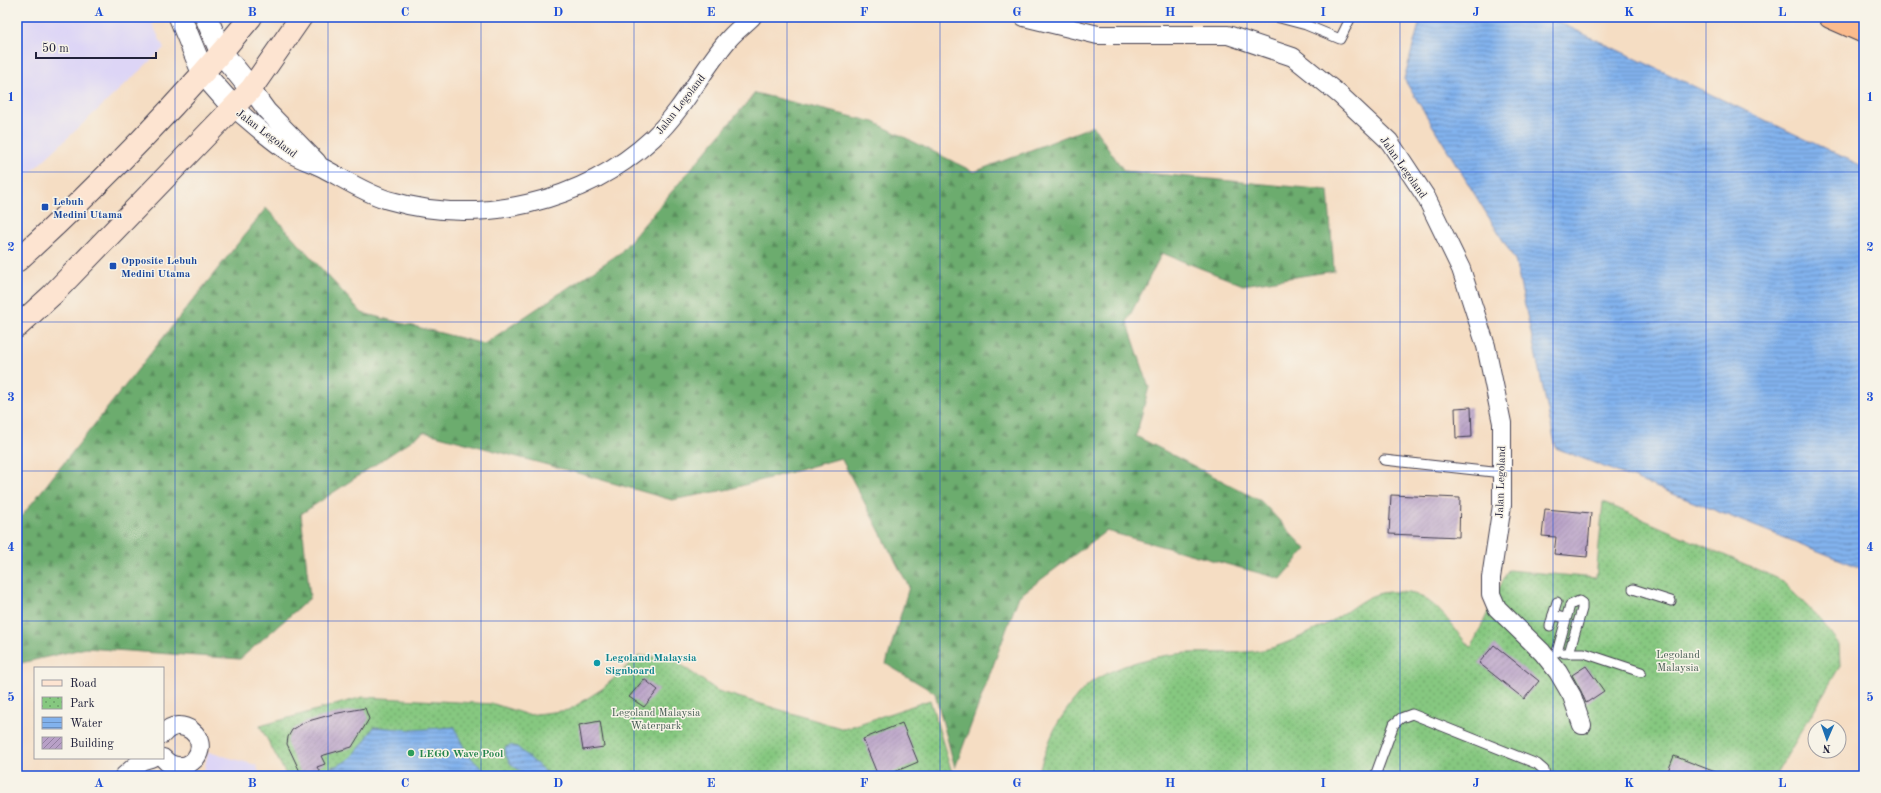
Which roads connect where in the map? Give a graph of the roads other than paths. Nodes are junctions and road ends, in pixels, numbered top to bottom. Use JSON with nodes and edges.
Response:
{"nodes":[{"id":1,"x":180,"y":17,"type":"edge"},
{"id":2,"x":206,"y":17,"type":"edge"},
{"id":3,"x":251,"y":17,"type":"edge"},
{"id":4,"x":301,"y":17,"type":"edge"},
{"id":5,"x":752,"y":17,"type":"edge"},
{"id":6,"x":1024,"y":17,"type":"edge"},
{"id":7,"x":1276,"y":17,"type":"edge"},
{"id":8,"x":1351,"y":17,"type":"edge"},
{"id":9,"x":1830,"y":17,"type":"edge"},
{"id":10,"x":1864,"y":32,"type":"edge"},
{"id":11,"x":222,"y":52,"type":"junction"},
{"id":12,"x":203,"y":73,"type":"junction"},
{"id":13,"x":250,"y":89,"type":"junction"},
{"id":14,"x":233,"y":107,"type":"junction"},
{"id":15,"x":323,"y":168,"type":"junction"},
{"id":16,"x":17,"y":261,"type":"edge"},
{"id":17,"x":17,"y":327,"type":"edge"},
{"id":18,"x":1384,"y":460,"type":"dead end"},
{"id":19,"x":1502,"y":473,"type":"junction"},
{"id":20,"x":1633,"y":589,"type":"dead end"},
{"id":21,"x":1671,"y":601,"type":"dead end"},
{"id":22,"x":1557,"y":602,"type":"dead end"},
{"id":23,"x":1553,"y":615,"type":"junction"},
{"id":24,"x":1565,"y":618,"type":"junction"},
{"id":25,"x":1550,"y":626,"type":"dead end"},
{"id":26,"x":1550,"y":652,"type":"junction"},
{"id":27,"x":1570,"y":653,"type":"junction"},
{"id":28,"x":1641,"y":672,"type":"dead end"},
{"id":29,"x":1582,"y":725,"type":"dead end"},
{"id":30,"x":164,"y":732,"type":"edge"},
{"id":31,"x":148,"y":759,"type":"edge"},
{"id":32,"x":164,"y":759,"type":"edge"},
{"id":33,"x":124,"y":776,"type":"edge"},
{"id":34,"x":1375,"y":776,"type":"edge"},
{"id":35,"x":1545,"y":776,"type":"edge"}],
"edges":[{"from":1,"to":12,"type":"street"},
{"from":2,"to":11,"type":"street"},
{"from":3,"to":11,"type":"main road"},
{"from":4,"to":13,"type":"main road"},
{"from":5,"to":15,"type":"street","name":"Jalan Legoland"},
{"from":6,"to":19,"type":"street","name":"Jalan Legoland"},
{"from":7,"to":8,"type":"lane"},
{"from":9,"to":10,"type":"highway"},
{"from":11,"to":12,"type":"main road"},
{"from":11,"to":13,"type":"street"},
{"from":12,"to":14,"type":"street"},
{"from":12,"to":16,"type":"main road"},
{"from":13,"to":14,"type":"main road"},
{"from":13,"to":15,"type":"street","name":"Jalan Legoland"},
{"from":14,"to":15,"type":"street","name":"Jalan Legoland"},
{"from":14,"to":17,"type":"main road"},
{"from":18,"to":19,"type":"lane"},
{"from":19,"to":26,"type":"street","name":"Jalan Legoland"},
{"from":20,"to":21,"type":"lane"},
{"from":22,"to":23,"type":"lane"},
{"from":23,"to":24,"type":"lane"},
{"from":23,"to":25,"type":"lane"},
{"from":24,"to":26,"type":"lane"},
{"from":24,"to":27,"type":"lane"},
{"from":26,"to":27,"type":"lane"},
{"from":26,"to":29,"type":"street","name":"Jalan Legoland"},
{"from":27,"to":28,"type":"lane"},
{"from":30,"to":32,"type":"street"},
{"from":31,"to":33,"type":"street"},
{"from":34,"to":35,"type":"lane"}]}
